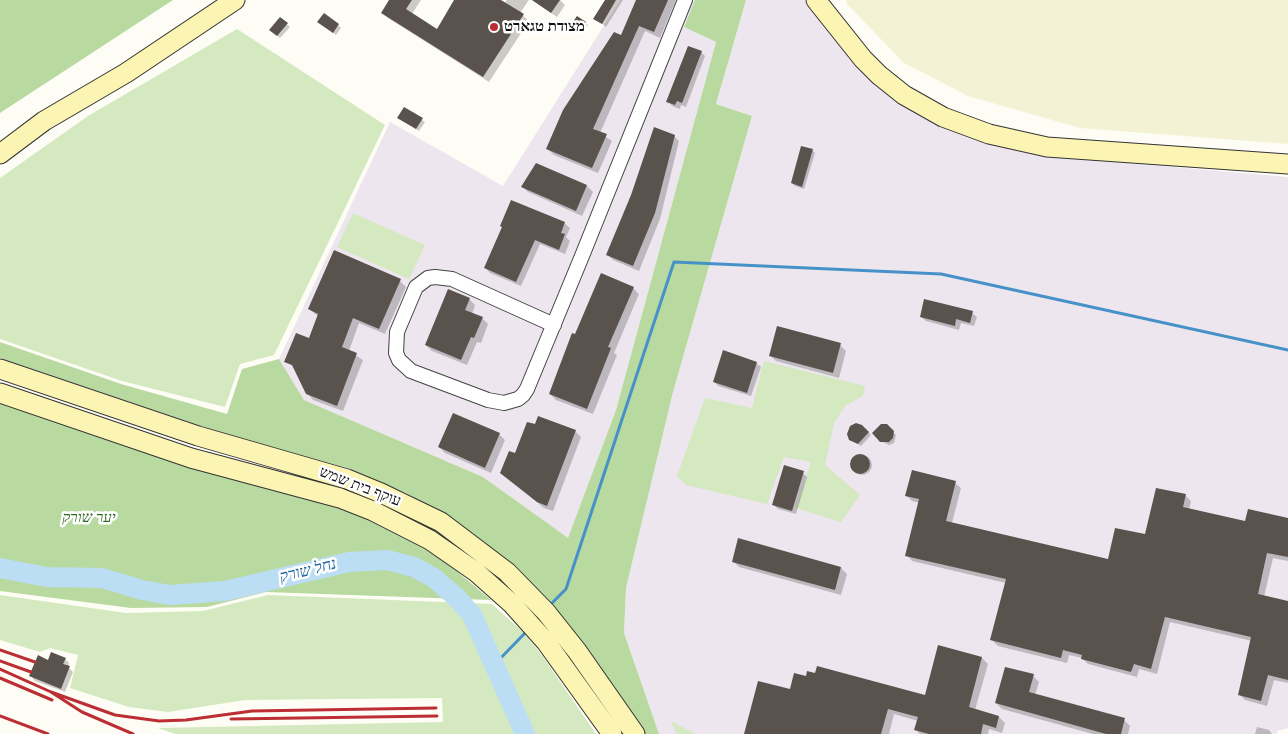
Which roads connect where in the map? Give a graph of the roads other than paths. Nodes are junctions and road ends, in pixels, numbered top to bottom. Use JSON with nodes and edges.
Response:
{"nodes":[{"id":1,"x":236,"y":0,"type":"edge"},
{"id":2,"x":685,"y":0,"type":"edge"},
{"id":3,"x":816,"y":0,"type":"edge"},
{"id":4,"x":0,"y":154,"type":"edge"},
{"id":5,"x":1288,"y":164,"type":"edge"},
{"id":6,"x":554,"y":324,"type":"junction"},
{"id":7,"x":0,"y":369,"type":"edge"},
{"id":8,"x":0,"y":393,"type":"edge"},
{"id":9,"x":612,"y":734,"type":"edge"},
{"id":10,"x":636,"y":734,"type":"edge"}],
"edges":[{"from":1,"to":4,"type":"main road"},
{"from":2,"to":6,"type":"street"},
{"from":3,"to":5,"type":"main road"},
{"from":6,"to":6,"type":"street"},
{"from":7,"to":10,"type":"main road","name":"עוקף בית שמש"},
{"from":8,"to":9,"type":"main road","name":"עוקף בית שמש"}]}
